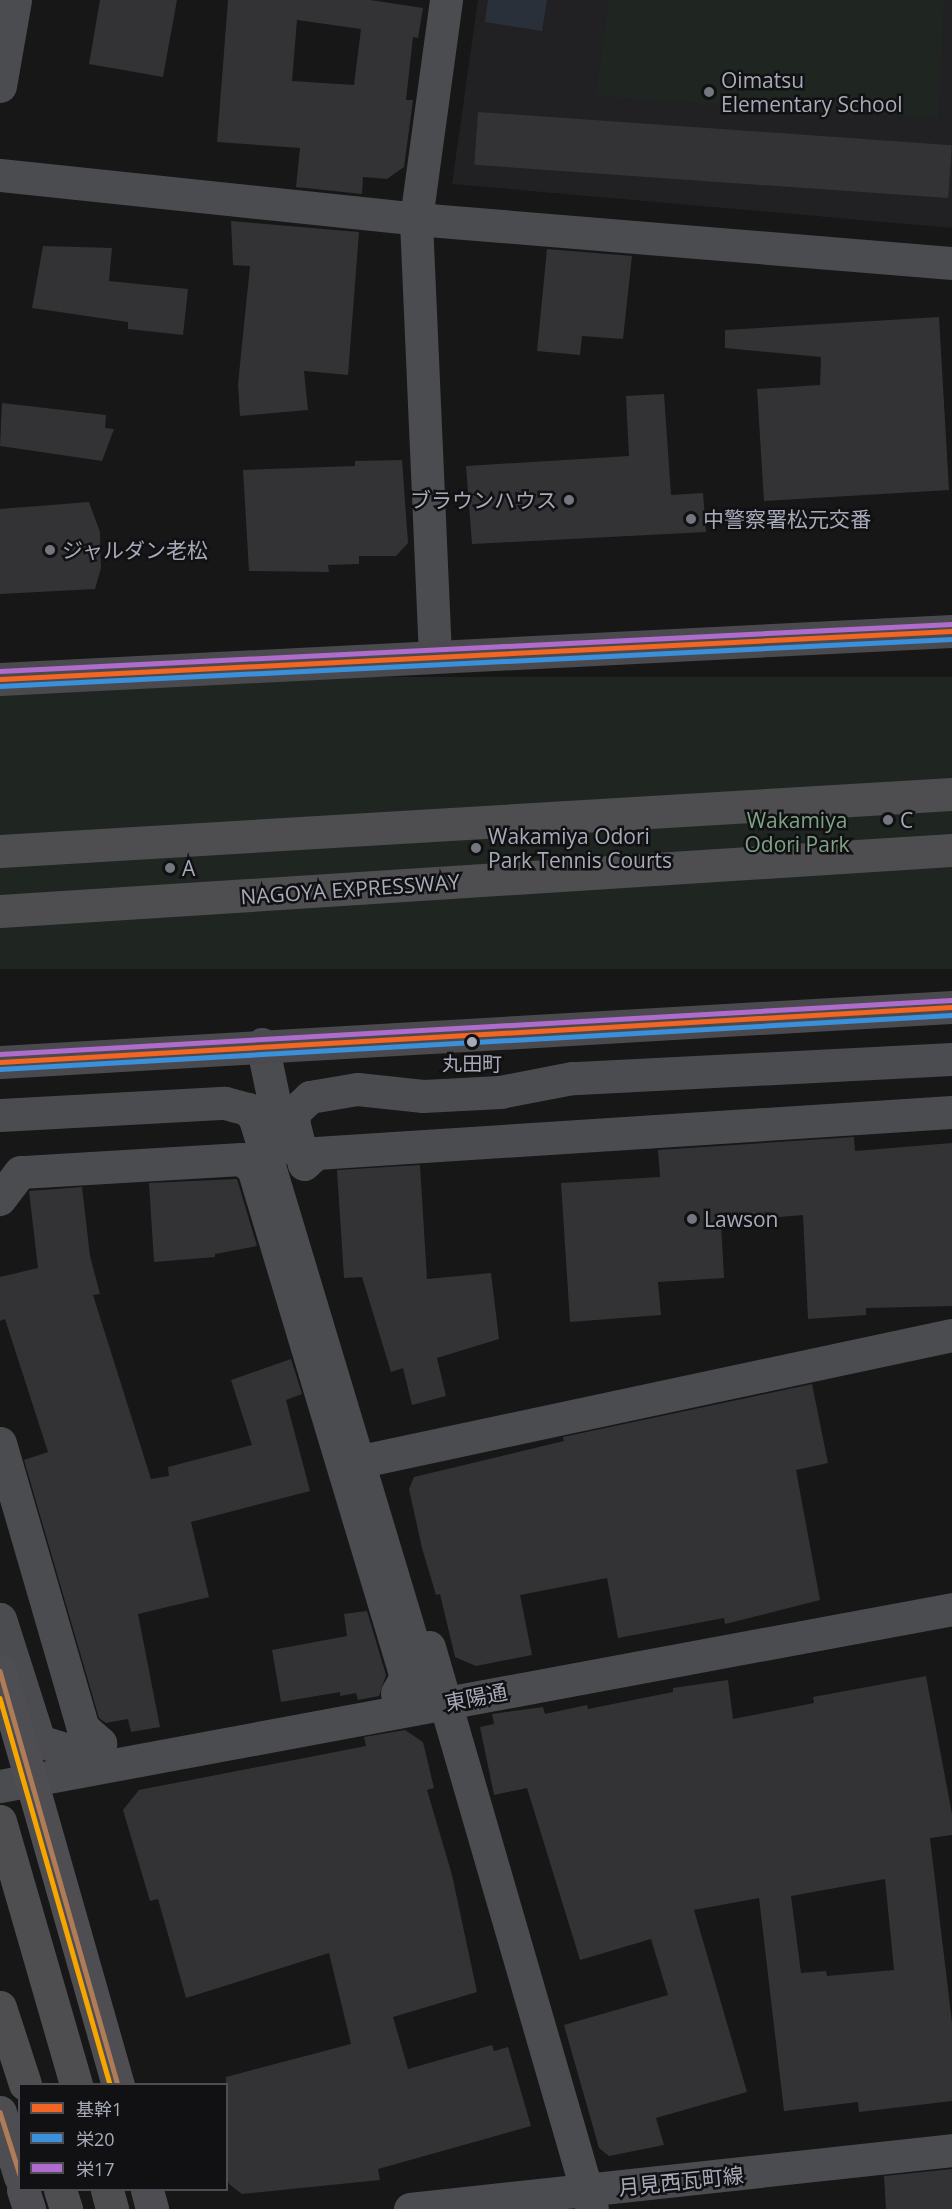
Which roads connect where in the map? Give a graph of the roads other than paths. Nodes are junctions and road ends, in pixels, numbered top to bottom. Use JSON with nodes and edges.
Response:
{"nodes":[{"id":1,"x":15,"y":0,"type":"edge"},
{"id":2,"x":446,"y":0,"type":"edge"},
{"id":3,"x":0,"y":86,"type":"edge"},
{"id":4,"x":0,"y":175,"type":"edge"},
{"id":5,"x":416,"y":219,"type":"junction"},
{"id":6,"x":952,"y":263,"type":"edge"},
{"id":7,"x":952,"y":632,"type":"edge"},
{"id":8,"x":435,"y":656,"type":"junction"},
{"id":9,"x":0,"y":679,"type":"edge"},
{"id":10,"x":952,"y":794,"type":"edge"},
{"id":11,"x":952,"y":850,"type":"edge"},
{"id":12,"x":0,"y":851,"type":"edge"},
{"id":13,"x":0,"y":911,"type":"edge"},
{"id":14,"x":952,"y":1007,"type":"edge"},
{"id":15,"x":262,"y":1044,"type":"junction"},
{"id":16,"x":952,"y":1059,"type":"edge"},
{"id":17,"x":0,"y":1062,"type":"edge"},
{"id":18,"x":952,"y":1112,"type":"edge"},
{"id":19,"x":0,"y":1115,"type":"edge"},
{"id":20,"x":0,"y":1199,"type":"edge"},
{"id":21,"x":952,"y":1335,"type":"edge"},
{"id":22,"x":0,"y":1443,"type":"edge"},
{"id":23,"x":372,"y":1459,"type":"junction"},
{"id":24,"x":952,"y":1609,"type":"edge"},
{"id":25,"x":0,"y":1619,"type":"edge"},
{"id":26,"x":0,"y":1671,"type":"edge"},
{"id":27,"x":446,"y":1703,"type":"junction"},
{"id":28,"x":34,"y":1779,"type":"junction"},
{"id":29,"x":0,"y":1786,"type":"edge"},
{"id":30,"x":0,"y":1821,"type":"edge"},
{"id":31,"x":0,"y":2007,"type":"edge"},
{"id":32,"x":24,"y":2083,"type":"edge"},
{"id":33,"x":75,"y":2083,"type":"edge"},
{"id":34,"x":117,"y":2083,"type":"edge"},
{"id":35,"x":0,"y":2112,"type":"edge"},
{"id":36,"x":952,"y":2150,"type":"edge"},
{"id":37,"x":18,"y":2170,"type":"edge"},
{"id":38,"x":23,"y":2191,"type":"edge"},
{"id":39,"x":60,"y":2191,"type":"edge"},
{"id":40,"x":107,"y":2191,"type":"edge"},
{"id":41,"x":147,"y":2191,"type":"edge"},
{"id":42,"x":590,"y":2200,"type":"edge"},
{"id":43,"x":29,"y":2209,"type":"edge"},
{"id":44,"x":66,"y":2209,"type":"edge"},
{"id":45,"x":112,"y":2209,"type":"edge"},
{"id":46,"x":152,"y":2209,"type":"edge"},
{"id":47,"x":410,"y":2209,"type":"edge"}],
"edges":[{"from":1,"to":3,"type":"street"},
{"from":2,"to":5,"type":"street"},
{"from":4,"to":5,"type":"street"},
{"from":5,"to":6,"type":"street"},
{"from":5,"to":8,"type":"street"},
{"from":7,"to":8,"type":"street"},
{"from":8,"to":9,"type":"street"},
{"from":10,"to":12,"type":"highway"},
{"from":11,"to":13,"type":"highway","name":"NAGOYA EXPRESSWAY"},
{"from":14,"to":15,"type":"street"},
{"from":15,"to":17,"type":"street"},
{"from":15,"to":23,"type":"street"},
{"from":16,"to":18,"type":"street"},
{"from":19,"to":20,"type":"street"},
{"from":21,"to":23,"type":"street"},
{"from":22,"to":25,"type":"street"},
{"from":23,"to":27,"type":"street"},
{"from":24,"to":27,"type":"street","name":"東陽通"},
{"from":26,"to":28,"type":"main road"},
{"from":27,"to":28,"type":"street","name":"東陽通"},
{"from":27,"to":42,"type":"street"},
{"from":28,"to":29,"type":"street","name":"東陽通"},
{"from":28,"to":34,"type":"main road"},
{"from":30,"to":33,"type":"highway"},
{"from":31,"to":32,"type":"highway"},
{"from":35,"to":37,"type":"main road"},
{"from":36,"to":42,"type":"street","name":"月見西瓦町線"},
{"from":38,"to":43,"type":"main road"},
{"from":39,"to":44,"type":"highway"},
{"from":40,"to":45,"type":"highway"},
{"from":41,"to":46,"type":"main road"},
{"from":42,"to":47,"type":"street","name":"月見西瓦町線"}]}
